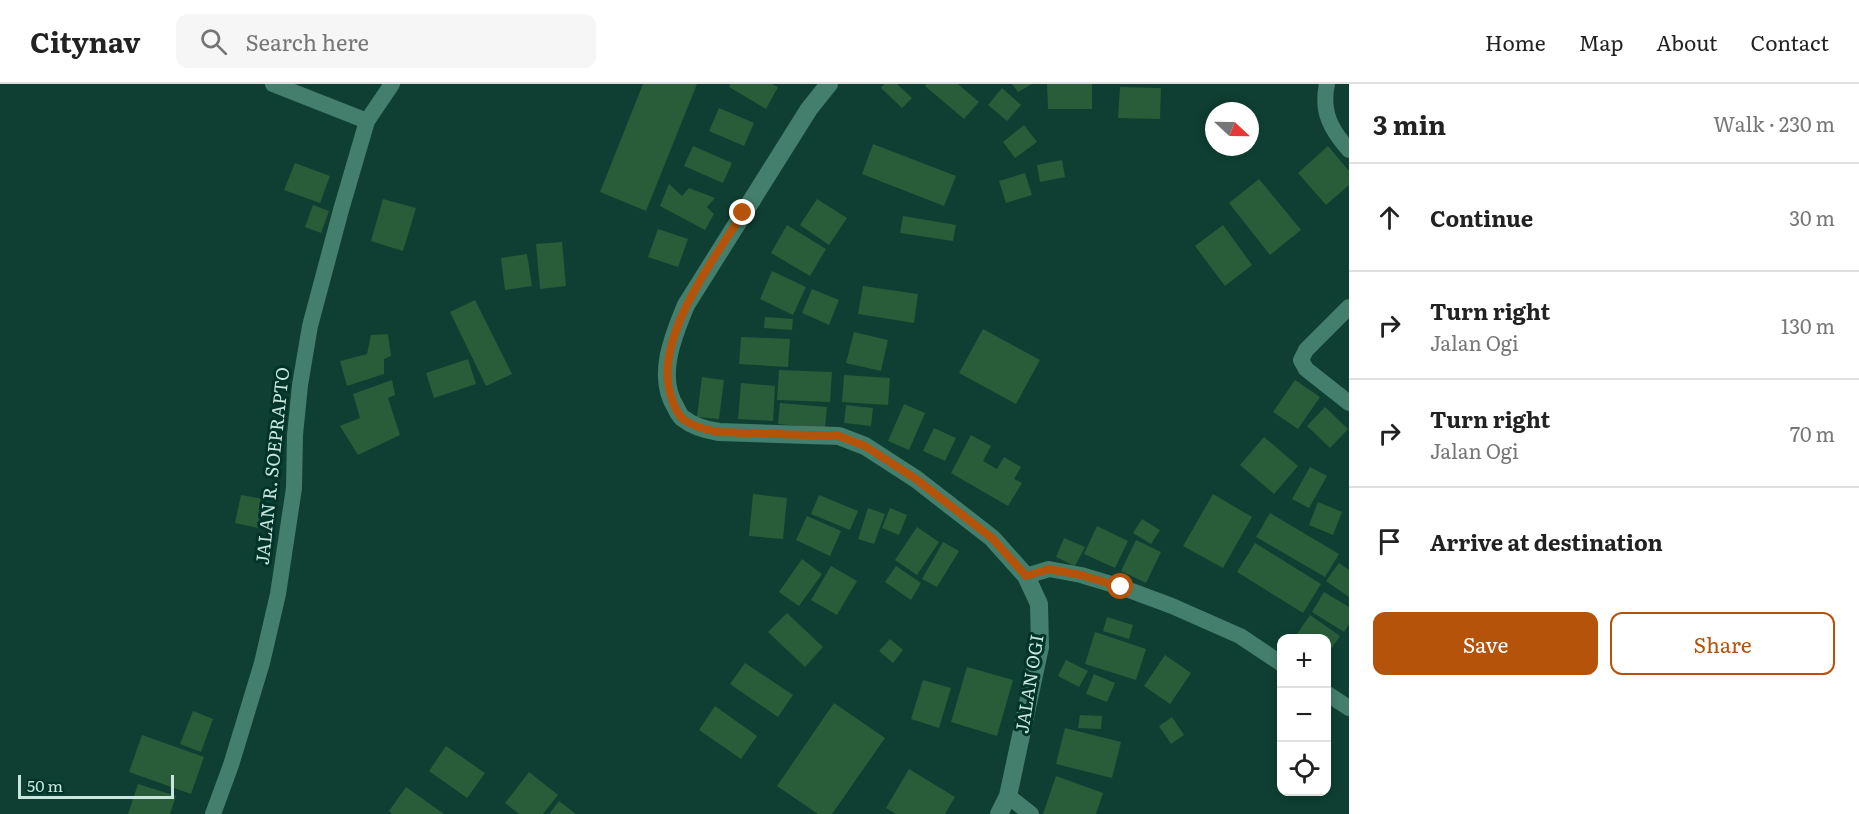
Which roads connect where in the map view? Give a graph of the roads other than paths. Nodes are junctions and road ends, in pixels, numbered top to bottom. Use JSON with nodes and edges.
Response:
{"nodes":[{"id":1,"x":273,"y":84,"type":"edge"},
{"id":2,"x":392,"y":84,"type":"edge"},
{"id":3,"x":829,"y":84,"type":"edge"},
{"id":4,"x":1327,"y":84,"type":"edge"},
{"id":5,"x":367,"y":122,"type":"junction"},
{"id":6,"x":1349,"y":150,"type":"edge"},
{"id":7,"x":1349,"y":307,"type":"edge"},
{"id":8,"x":1349,"y":403,"type":"edge"},
{"id":9,"x":1026,"y":576,"type":"junction"},
{"id":10,"x":1277,"y":660,"type":"edge"},
{"id":11,"x":1331,"y":696,"type":"edge"},
{"id":12,"x":1349,"y":708,"type":"edge"},
{"id":13,"x":1008,"y":796,"type":"junction"},
{"id":14,"x":213,"y":814,"type":"edge"},
{"id":15,"x":999,"y":814,"type":"edge"},
{"id":16,"x":1031,"y":814,"type":"edge"}],
"edges":[{"from":1,"to":5,"type":"street"},
{"from":2,"to":5,"type":"street","name":"JALAN R. SOEPRAPTO"},
{"from":3,"to":9,"type":"street","name":"JALAN OGI"},
{"from":4,"to":6,"type":"street"},
{"from":5,"to":14,"type":"street","name":"JALAN R. SOEPRAPTO"},
{"from":7,"to":8,"type":"street"},
{"from":9,"to":10,"type":"street"},
{"from":9,"to":13,"type":"street","name":"JALAN OGI"},
{"from":11,"to":12,"type":"street"},
{"from":13,"to":15,"type":"street","name":"JALAN OGI"},
{"from":13,"to":16,"type":"street"}]}
